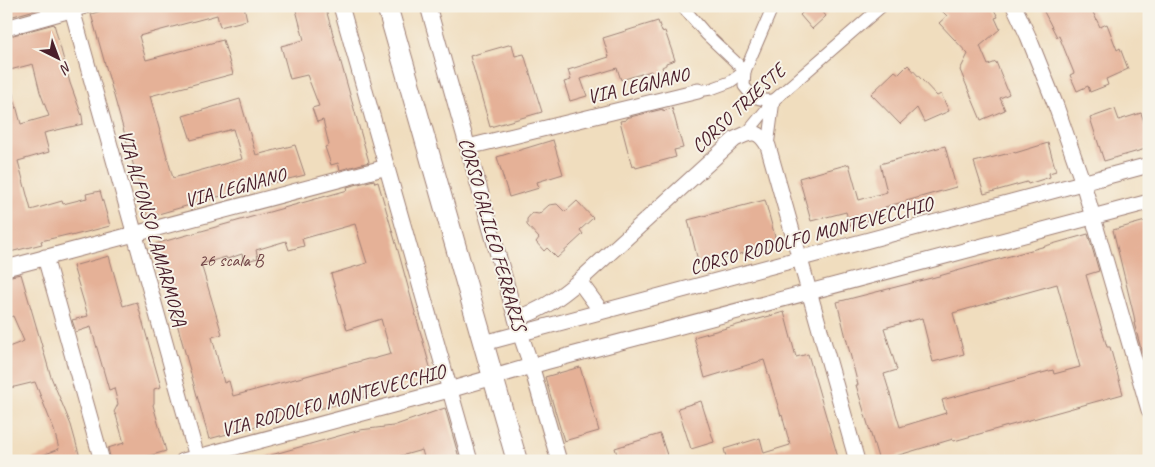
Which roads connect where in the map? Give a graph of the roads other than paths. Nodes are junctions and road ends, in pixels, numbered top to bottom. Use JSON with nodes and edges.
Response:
{"nodes":[{"id":1,"x":341,"y":6,"type":"edge"},
{"id":2,"x":387,"y":6,"type":"edge"},
{"id":3,"x":428,"y":6,"type":"edge"},
{"id":4,"x":682,"y":6,"type":"edge"},
{"id":5,"x":773,"y":6,"type":"edge"},
{"id":6,"x":882,"y":6,"type":"edge"},
{"id":7,"x":1014,"y":6,"type":"edge"},
{"id":8,"x":76,"y":8,"type":"edge"},
{"id":9,"x":6,"y":28,"type":"edge"},
{"id":10,"x":745,"y":71,"type":"junction"},
{"id":11,"x":698,"y":91,"type":"joint"},
{"id":12,"x":774,"y":100,"type":"junction"},
{"id":13,"x":747,"y":133,"type":"junction"},
{"id":14,"x":768,"y":146,"type":"junction"},
{"id":15,"x":468,"y":147,"type":"junction"},
{"id":16,"x":1149,"y":165,"type":"edge"},
{"id":17,"x":387,"y":168,"type":"junction"},
{"id":18,"x":1083,"y":183,"type":"junction"},
{"id":19,"x":1149,"y":202,"type":"edge"},
{"id":20,"x":1093,"y":216,"type":"junction"},
{"id":21,"x":134,"y":234,"type":"junction"},
{"id":22,"x":45,"y":257,"type":"junction"},
{"id":23,"x":800,"y":258,"type":"junction"},
{"id":24,"x":6,"y":268,"type":"edge"},
{"id":25,"x":579,"y":281,"type":"junction"},
{"id":26,"x":809,"y":291,"type":"junction"},
{"id":27,"x":601,"y":311,"type":"junction"},
{"id":28,"x":517,"y":318,"type":"junction"},
{"id":29,"x":520,"y":333,"type":"junction"},
{"id":30,"x":484,"y":343,"type":"junction"},
{"id":31,"x":531,"y":365,"type":"junction"},
{"id":32,"x":493,"y":377,"type":"junction"},
{"id":33,"x":449,"y":390,"type":"junction"},
{"id":34,"x":1149,"y":410,"type":"edge"},
{"id":35,"x":193,"y":460,"type":"edge"},
{"id":36,"x":102,"y":461,"type":"edge"},
{"id":37,"x":470,"y":461,"type":"edge"},
{"id":38,"x":517,"y":461,"type":"edge"},
{"id":39,"x":559,"y":461,"type":"edge"},
{"id":40,"x":858,"y":461,"type":"edge"}],
"edges":[{"from":1,"to":17,"type":"street"},
{"from":2,"to":30,"type":"main road","name":"CORSO GALILEO FERRARIS"},
{"from":3,"to":15,"type":"street","name":"CORSO GALILEO FERRARIS"},
{"from":4,"to":10,"type":"street"},
{"from":5,"to":10,"type":"street"},
{"from":6,"to":12,"type":"street","name":"CORSO TRIESTE"},
{"from":7,"to":18,"type":"street"},
{"from":8,"to":9,"type":"street"},
{"from":8,"to":21,"type":"street","name":"VIA ALFONSO LAMARMORA"},
{"from":10,"to":11,"type":"street","name":"VIA LEGNANO"},
{"from":10,"to":12,"type":"street"},
{"from":11,"to":15,"type":"street","name":"VIA LEGNANO"},
{"from":12,"to":13,"type":"street","name":"CORSO TRIESTE"},
{"from":12,"to":14,"type":"street"},
{"from":13,"to":14,"type":"street"},
{"from":13,"to":25,"type":"street","name":"CORSO TRIESTE"},
{"from":14,"to":23,"type":"street"},
{"from":15,"to":28,"type":"street","name":"CORSO GALILEO FERRARIS"},
{"from":16,"to":18,"type":"street","name":"CORSO RODOLFO MONTEVECCHIO"},
{"from":17,"to":21,"type":"street","name":"VIA LEGNANO"},
{"from":17,"to":33,"type":"street"},
{"from":18,"to":20,"type":"street"},
{"from":18,"to":23,"type":"street","name":"CORSO RODOLFO MONTEVECCHIO"},
{"from":19,"to":20,"type":"street"},
{"from":20,"to":26,"type":"street"},
{"from":20,"to":34,"type":"street"},
{"from":21,"to":22,"type":"street","name":"VIA LEGNANO"},
{"from":21,"to":35,"type":"street","name":"VIA ALFONSO LAMARMORA"},
{"from":22,"to":24,"type":"street","name":"VIA LEGNANO"},
{"from":22,"to":36,"type":"street"},
{"from":23,"to":26,"type":"street"},
{"from":23,"to":27,"type":"street","name":"CORSO RODOLFO MONTEVECCHIO"},
{"from":25,"to":27,"type":"street"},
{"from":25,"to":28,"type":"street","name":"CORSO TRIESTE"},
{"from":26,"to":31,"type":"street"},
{"from":26,"to":40,"type":"street"},
{"from":27,"to":29,"type":"street","name":"CORSO RODOLFO MONTEVECCHIO"},
{"from":28,"to":29,"type":"street","name":"CORSO GALILEO FERRARIS"},
{"from":29,"to":30,"type":"street","name":"CORSO RODOLFO MONTEVECCHIO"},
{"from":29,"to":31,"type":"street","name":"CORSO GALILEO FERRARIS"},
{"from":30,"to":32,"type":"main road","name":"CORSO GALILEO FERRARIS"},
{"from":31,"to":32,"type":"street"},
{"from":31,"to":39,"type":"street","name":"CORSO GALILEO FERRARIS"},
{"from":32,"to":33,"type":"street","name":"VIA RODOLFO MONTEVECCHIO"},
{"from":32,"to":38,"type":"main road","name":"CORSO GALILEO FERRARIS"},
{"from":33,"to":35,"type":"street","name":"VIA RODOLFO MONTEVECCHIO"},
{"from":33,"to":37,"type":"street"}]}
